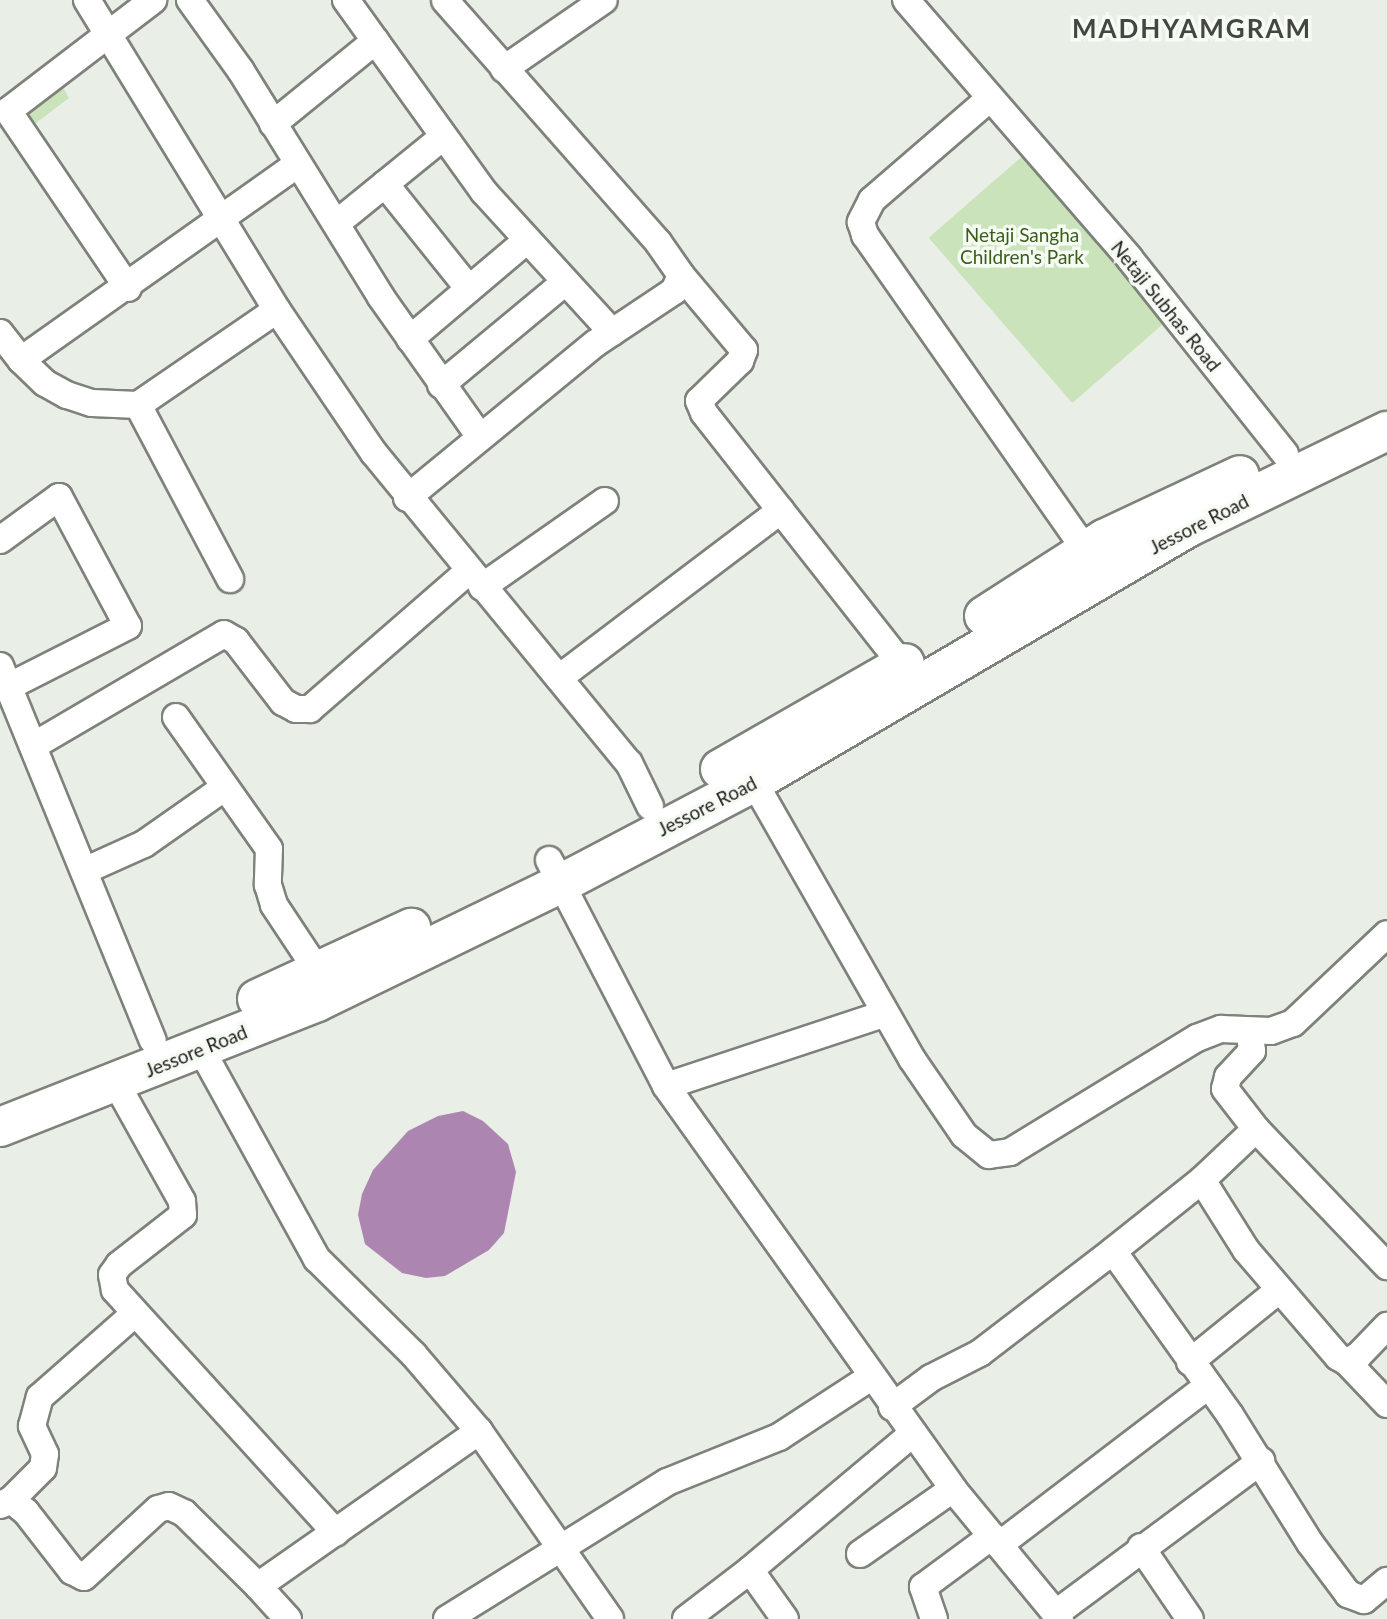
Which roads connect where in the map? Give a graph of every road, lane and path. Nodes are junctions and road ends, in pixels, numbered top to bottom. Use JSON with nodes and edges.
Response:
{"nodes":[{"id":1,"x":87,"y":0,"type":"edge"},
{"id":2,"x":152,"y":0,"type":"edge"},
{"id":3,"x":190,"y":0,"type":"edge"},
{"id":4,"x":346,"y":0,"type":"edge"},
{"id":5,"x":445,"y":0,"type":"edge"},
{"id":6,"x":604,"y":0,"type":"edge"},
{"id":7,"x":906,"y":0,"type":"edge"},
{"id":8,"x":109,"y":35,"type":"junction"},
{"id":9,"x":375,"y":41,"type":"junction"},
{"id":10,"x":504,"y":69,"type":"junction"},
{"id":11,"x":989,"y":99,"type":"junction"},
{"id":12,"x":3,"y":108,"type":"edge"},
{"id":13,"x":273,"y":124,"type":"junction"},
{"id":14,"x":443,"y":137,"type":"junction"},
{"id":15,"x":298,"y":164,"type":"junction"},
{"id":16,"x":385,"y":184,"type":"junction"},
{"id":17,"x":220,"y":219,"type":"junction"},
{"id":18,"x":337,"y":223,"type":"junction"},
{"id":19,"x":526,"y":242,"type":"junction"},
{"id":20,"x":681,"y":275,"type":"junction"},
{"id":21,"x":565,"y":282,"type":"junction"},
{"id":22,"x":128,"y":288,"type":"junction"},
{"id":23,"x":469,"y":289,"type":"junction"},
{"id":24,"x":277,"y":310,"type":"junction"},
{"id":25,"x":612,"y":332,"type":"junction"},
{"id":26,"x":0,"y":333,"type":"edge"},
{"id":27,"x":410,"y":339,"type":"junction"},
{"id":28,"x":22,"y":360,"type":"junction"},
{"id":29,"x":441,"y":385,"type":"junction"},
{"id":30,"x":138,"y":405,"type":"junction"},
{"id":31,"x":1387,"y":406,"type":"edge"},
{"id":32,"x":1387,"y":431,"type":"edge"},
{"id":33,"x":480,"y":437,"type":"junction"},
{"id":34,"x":1285,"y":454,"type":"junction"},
{"id":35,"x":407,"y":498,"type":"junction"},
{"id":36,"x":605,"y":501,"type":"dead end"},
{"id":37,"x":781,"y":510,"type":"junction"},
{"id":38,"x":0,"y":540,"type":"edge"},
{"id":39,"x":1086,"y":551,"type":"junction"},
{"id":40,"x":230,"y":579,"type":"dead end"},
{"id":41,"x":476,"y":579,"type":"junction"},
{"id":42,"x":902,"y":665,"type":"junction"},
{"id":43,"x":4,"y":677,"type":"edge"},
{"id":44,"x":559,"y":678,"type":"junction"},
{"id":45,"x":176,"y":717,"type":"dead end"},
{"id":46,"x":33,"y":746,"type":"junction"},
{"id":47,"x":754,"y":782,"type":"junction"},
{"id":48,"x":225,"y":787,"type":"junction"},
{"id":49,"x":650,"y":806,"type":"junction"},
{"id":50,"x":84,"y":872,"type":"junction"},
{"id":51,"x":554,"y":872,"type":"junction"},
{"id":52,"x":1387,"y":934,"type":"edge"},
{"id":53,"x":317,"y":970,"type":"junction"},
{"id":54,"x":884,"y":1014,"type":"junction"},
{"id":55,"x":1250,"y":1033,"type":"junction"},
{"id":56,"x":153,"y":1040,"type":"junction"},
{"id":57,"x":201,"y":1049,"type":"junction"},
{"id":58,"x":116,"y":1083,"type":"junction"},
{"id":59,"x":666,"y":1086,"type":"junction"},
{"id":60,"x":0,"y":1099,"type":"edge"},
{"id":61,"x":0,"y":1127,"type":"edge"},
{"id":62,"x":1256,"y":1129,"type":"junction"},
{"id":63,"x":1202,"y":1181,"type":"junction"},
{"id":64,"x":1113,"y":1251,"type":"junction"},
{"id":65,"x":1387,"y":1266,"type":"edge"},
{"id":66,"x":1279,"y":1290,"type":"junction"},
{"id":67,"x":133,"y":1315,"type":"junction"},
{"id":68,"x":1387,"y":1326,"type":"edge"},
{"id":69,"x":1190,"y":1362,"type":"junction"},
{"id":70,"x":1347,"y":1362,"type":"junction"},
{"id":71,"x":871,"y":1377,"type":"junction"},
{"id":72,"x":1208,"y":1385,"type":"junction"},
{"id":73,"x":1387,"y":1404,"type":"edge"},
{"id":74,"x":892,"y":1407,"type":"junction"},
{"id":75,"x":479,"y":1431,"type":"junction"},
{"id":76,"x":913,"y":1433,"type":"junction"},
{"id":77,"x":1261,"y":1461,"type":"junction"},
{"id":78,"x":953,"y":1489,"type":"junction"},
{"id":79,"x":6,"y":1503,"type":"edge"},
{"id":80,"x":336,"y":1533,"type":"junction"},
{"id":81,"x":996,"y":1541,"type":"junction"},
{"id":82,"x":558,"y":1547,"type":"junction"},
{"id":83,"x":1141,"y":1547,"type":"junction"},
{"id":84,"x":860,"y":1554,"type":"dead end"},
{"id":85,"x":750,"y":1570,"type":"junction"},
{"id":86,"x":1387,"y":1581,"type":"edge"},
{"id":87,"x":258,"y":1586,"type":"junction"},
{"id":88,"x":1058,"y":1617,"type":"edge"},
{"id":89,"x":288,"y":1619,"type":"edge"},
{"id":90,"x":447,"y":1619,"type":"edge"},
{"id":91,"x":610,"y":1619,"type":"edge"},
{"id":92,"x":687,"y":1619,"type":"edge"},
{"id":93,"x":785,"y":1619,"type":"edge"},
{"id":94,"x":934,"y":1619,"type":"edge"},
{"id":95,"x":1189,"y":1619,"type":"edge"}],
"edges":[{"from":1,"to":8,"type":"street"},
{"from":2,"to":8,"type":"street"},
{"from":3,"to":13,"type":"street"},
{"from":4,"to":9,"type":"street"},
{"from":5,"to":10,"type":"street"},
{"from":6,"to":10,"type":"street"},
{"from":7,"to":11,"type":"street","name":"Netaji Subhas Road"},
{"from":8,"to":12,"type":"street"},
{"from":8,"to":17,"type":"street"},
{"from":9,"to":13,"type":"street"},
{"from":9,"to":14,"type":"street"},
{"from":10,"to":20,"type":"street"},
{"from":11,"to":34,"type":"street","name":"Netaji Subhas Road"},
{"from":11,"to":39,"type":"street"},
{"from":12,"to":22,"type":"street"},
{"from":13,"to":15,"type":"street"},
{"from":14,"to":16,"type":"street"},
{"from":14,"to":19,"type":"street"},
{"from":15,"to":17,"type":"street"},
{"from":15,"to":18,"type":"street"},
{"from":16,"to":18,"type":"street"},
{"from":16,"to":23,"type":"street"},
{"from":17,"to":22,"type":"street"},
{"from":17,"to":24,"type":"street"},
{"from":18,"to":27,"type":"street"},
{"from":19,"to":21,"type":"street"},
{"from":19,"to":23,"type":"street"},
{"from":20,"to":25,"type":"street"},
{"from":20,"to":37,"type":"street"},
{"from":21,"to":25,"type":"street"},
{"from":21,"to":29,"type":"street"},
{"from":22,"to":28,"type":"street"},
{"from":23,"to":27,"type":"street"},
{"from":24,"to":30,"type":"street"},
{"from":24,"to":35,"type":"street"},
{"from":25,"to":33,"type":"street"},
{"from":26,"to":28,"type":"street"},
{"from":27,"to":29,"type":"street"},
{"from":28,"to":30,"type":"street"},
{"from":29,"to":33,"type":"street"},
{"from":30,"to":40,"type":"street"},
{"from":31,"to":34,"type":"highway"},
{"from":32,"to":47,"type":"highway","name":"Jessore Road"},
{"from":33,"to":35,"type":"street"},
{"from":34,"to":39,"type":"highway"},
{"from":35,"to":41,"type":"street"},
{"from":36,"to":41,"type":"street"},
{"from":37,"to":42,"type":"street"},
{"from":37,"to":44,"type":"street"},
{"from":38,"to":43,"type":"street"},
{"from":39,"to":42,"type":"highway"},
{"from":41,"to":44,"type":"street"},
{"from":41,"to":46,"type":"street"},
{"from":42,"to":49,"type":"highway"},
{"from":43,"to":46,"type":"street"},
{"from":44,"to":49,"type":"street"},
{"from":45,"to":48,"type":"street"},
{"from":46,"to":50,"type":"street"},
{"from":47,"to":51,"type":"highway","name":"Jessore Road"},
{"from":47,"to":54,"type":"street"},
{"from":48,"to":50,"type":"street"},
{"from":48,"to":53,"type":"street"},
{"from":49,"to":51,"type":"highway"},
{"from":50,"to":56,"type":"street"},
{"from":51,"to":53,"type":"highway"},
{"from":51,"to":57,"type":"highway","name":"Jessore Road"},
{"from":51,"to":59,"type":"street"},
{"from":52,"to":55,"type":"street"},
{"from":53,"to":56,"type":"highway"},
{"from":54,"to":55,"type":"street"},
{"from":54,"to":59,"type":"street"},
{"from":55,"to":62,"type":"street"},
{"from":56,"to":60,"type":"highway"},
{"from":57,"to":58,"type":"highway","name":"Jessore Road"},
{"from":57,"to":75,"type":"street"},
{"from":58,"to":61,"type":"highway","name":"Jessore Road"},
{"from":58,"to":67,"type":"street"},
{"from":59,"to":71,"type":"street"},
{"from":62,"to":63,"type":"street"},
{"from":62,"to":65,"type":"street"},
{"from":63,"to":64,"type":"street"},
{"from":63,"to":66,"type":"street"},
{"from":64,"to":69,"type":"street"},
{"from":64,"to":74,"type":"street"},
{"from":66,"to":69,"type":"street"},
{"from":66,"to":70,"type":"street"},
{"from":67,"to":79,"type":"street"},
{"from":67,"to":80,"type":"street"},
{"from":68,"to":70,"type":"street"},
{"from":69,"to":72,"type":"street"},
{"from":70,"to":73,"type":"street"},
{"from":71,"to":74,"type":"street"},
{"from":71,"to":82,"type":"street"},
{"from":72,"to":77,"type":"street"},
{"from":72,"to":81,"type":"street"},
{"from":74,"to":76,"type":"street"},
{"from":75,"to":80,"type":"street"},
{"from":75,"to":82,"type":"street"},
{"from":76,"to":78,"type":"street"},
{"from":76,"to":85,"type":"street"},
{"from":77,"to":83,"type":"street"},
{"from":77,"to":86,"type":"street"},
{"from":78,"to":81,"type":"street"},
{"from":78,"to":84,"type":"street"},
{"from":79,"to":87,"type":"street"},
{"from":80,"to":87,"type":"street"},
{"from":81,"to":88,"type":"street"},
{"from":81,"to":94,"type":"street"},
{"from":82,"to":90,"type":"street"},
{"from":82,"to":91,"type":"street"},
{"from":83,"to":88,"type":"street"},
{"from":83,"to":95,"type":"street"},
{"from":85,"to":92,"type":"street"},
{"from":85,"to":93,"type":"street"},
{"from":87,"to":89,"type":"street"}]}
